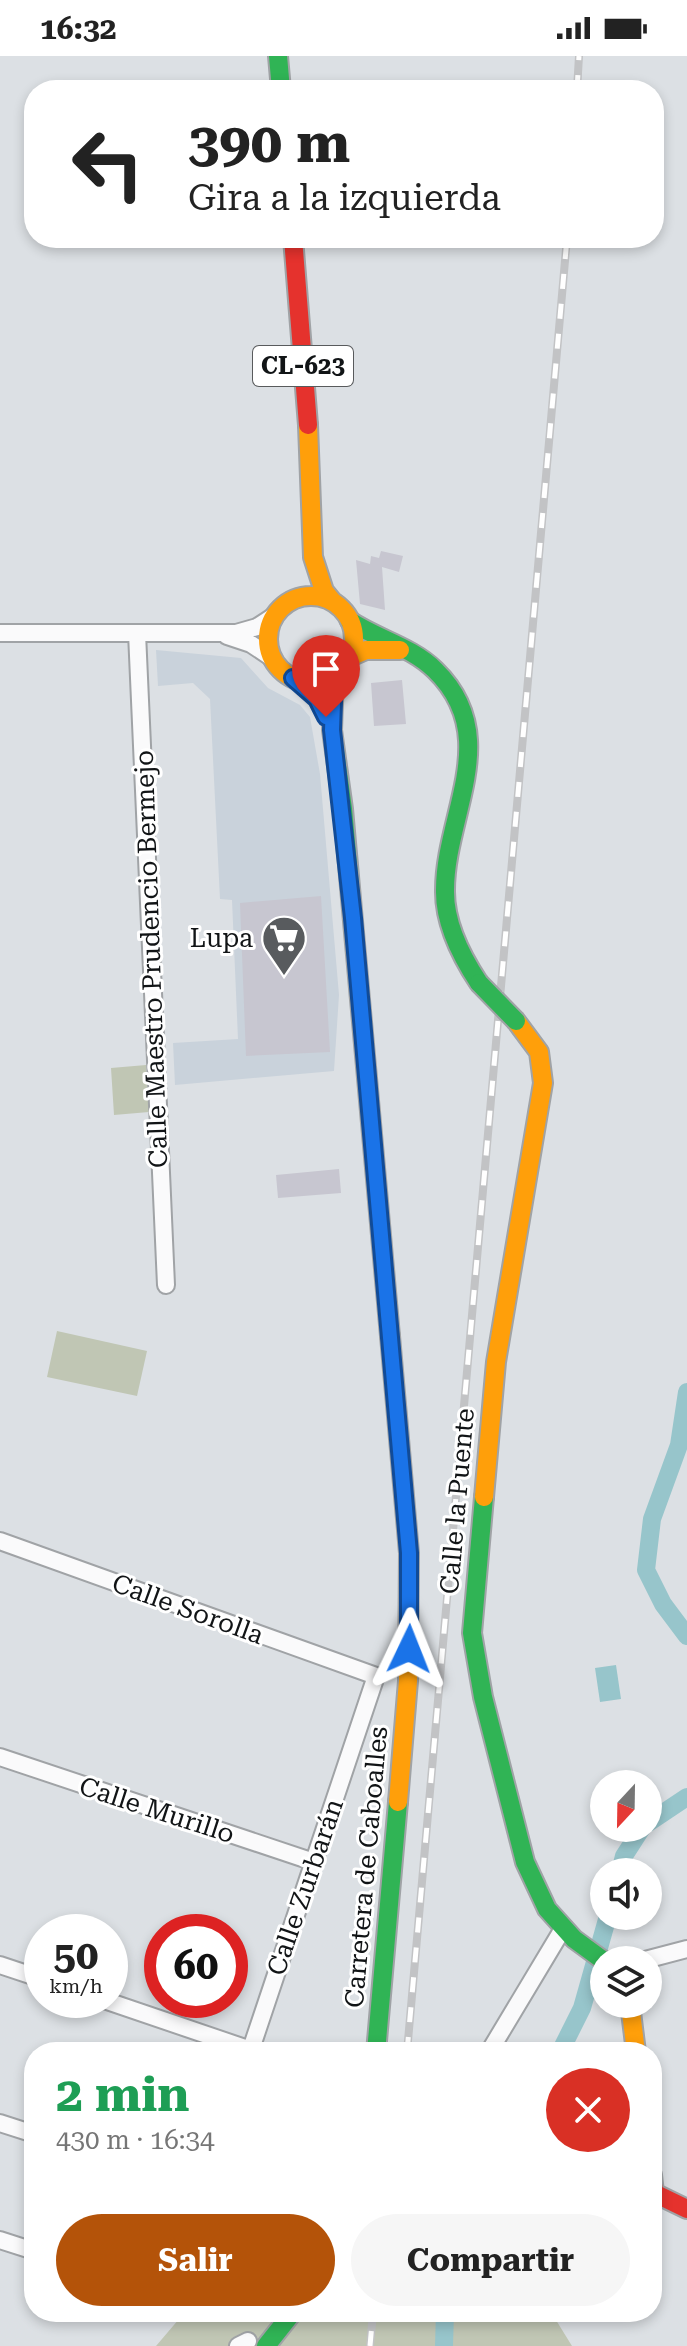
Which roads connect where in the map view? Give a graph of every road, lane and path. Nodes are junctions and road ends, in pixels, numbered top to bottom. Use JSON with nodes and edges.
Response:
{"nodes":[{"id":1,"x":278,"y":56,"type":"edge"},
{"id":2,"x":280,"y":80,"type":"edge"},
{"id":3,"x":294,"y":248,"type":"edge"},
{"id":4,"x":313,"y":557,"type":"junction"},
{"id":5,"x":296,"y":598,"type":"junction"},
{"id":6,"x":333,"y":602,"type":"junction"},
{"id":7,"x":274,"y":616,"type":"junction"},
{"id":8,"x":350,"y":621,"type":"junction"},
{"id":9,"x":0,"y":633,"type":"edge"},
{"id":10,"x":137,"y":633,"type":"junction"},
{"id":11,"x":218,"y":633,"type":"junction"},
{"id":12,"x":406,"y":650,"type":"junction"},
{"id":13,"x":350,"y":657,"type":"junction"},
{"id":14,"x":272,"y":658,"type":"junction"},
{"id":15,"x":334,"y":675,"type":"junction"},
{"id":16,"x":293,"y":678,"type":"junction"},
{"id":17,"x":332,"y":730,"type":"junction"},
{"id":18,"x":166,"y":1285,"type":"dead end"},
{"id":19,"x":0,"y":1541,"type":"edge"},
{"id":20,"x":376,"y":1676,"type":"joint"},
{"id":21,"x":0,"y":1757,"type":"edge"},
{"id":22,"x":314,"y":1862,"type":"junction"},
{"id":23,"x":564,"y":1927,"type":"junction"},
{"id":24,"x":687,"y":1949,"type":"edge"},
{"id":25,"x":590,"y":1951,"type":"edge"},
{"id":26,"x":662,"y":1956,"type":"edge"},
{"id":27,"x":0,"y":1965,"type":"edge"},
{"id":28,"x":24,"y":1973,"type":"edge"},
{"id":29,"x":128,"y":2008,"type":"edge"},
{"id":30,"x":632,"y":2018,"type":"edge"},
{"id":31,"x":224,"y":2042,"type":"edge"},
{"id":32,"x":253,"y":2042,"type":"edge"},
{"id":33,"x":377,"y":2042,"type":"edge"},
{"id":34,"x":495,"y":2042,"type":"edge"},
{"id":35,"x":635,"y":2042,"type":"edge"},
{"id":36,"x":0,"y":2123,"type":"edge"},
{"id":37,"x":24,"y":2131,"type":"edge"},
{"id":38,"x":662,"y":2197,"type":"edge"},
{"id":39,"x":687,"y":2209,"type":"edge"},
{"id":40,"x":0,"y":2240,"type":"edge"},
{"id":41,"x":24,"y":2248,"type":"edge"},
{"id":42,"x":280,"y":2322,"type":"edge"},
{"id":43,"x":251,"y":2344,"type":"edge"}],
"edges":[{"from":1,"to":2,"type":"main road"},
{"from":3,"to":4,"type":"main road","number":"CL-623"},
{"from":4,"to":5,"type":"main road","number":"CL-623"},
{"from":4,"to":6,"type":"main road","number":"CL-623"},
{"from":5,"to":6,"type":"main road"},
{"from":5,"to":7,"type":"main road","number":"CL-623"},
{"from":6,"to":8,"type":"main road","number":"CL-623"},
{"from":7,"to":11,"type":"street"},
{"from":7,"to":14,"type":"main road"},
{"from":8,"to":12,"type":"main road","name":"Calle la Puente"},
{"from":8,"to":13,"type":"main road"},
{"from":9,"to":10,"type":"street"},
{"from":10,"to":11,"type":"street"},
{"from":10,"to":18,"type":"street","name":"Calle Maestro Prudencio Bermejo"},
{"from":11,"to":14,"type":"street"},
{"from":12,"to":13,"type":"main road"},
{"from":12,"to":23,"type":"main road","name":"Calle la Puente","bridge":true},
{"from":13,"to":15,"type":"main road"},
{"from":14,"to":16,"type":"main road"},
{"from":15,"to":16,"type":"main road"},
{"from":15,"to":17,"type":"main road","name":"Carretera de Caboalles"},
{"from":16,"to":17,"type":"main road","name":"Carretera de Caboalles"},
{"from":17,"to":33,"type":"main road","name":"Carretera de Caboalles"},
{"from":19,"to":20,"type":"street","name":"Calle Sorolla"},
{"from":20,"to":22,"type":"street","name":"Calle Zurbarán"},
{"from":21,"to":22,"type":"street","name":"Calle Murillo"},
{"from":22,"to":32,"type":"street","name":"Calle Zurbarán"},
{"from":23,"to":25,"type":"main road","name":"Calle la Puente"},
{"from":23,"to":34,"type":"street"},
{"from":24,"to":26,"type":"street"},
{"from":27,"to":28,"type":"street"},
{"from":29,"to":31,"type":"street"},
{"from":30,"to":35,"type":"main road"},
{"from":36,"to":37,"type":"street"},
{"from":38,"to":39,"type":"main road"},
{"from":40,"to":41,"type":"street"},
{"from":42,"to":43,"type":"main road"}]}
